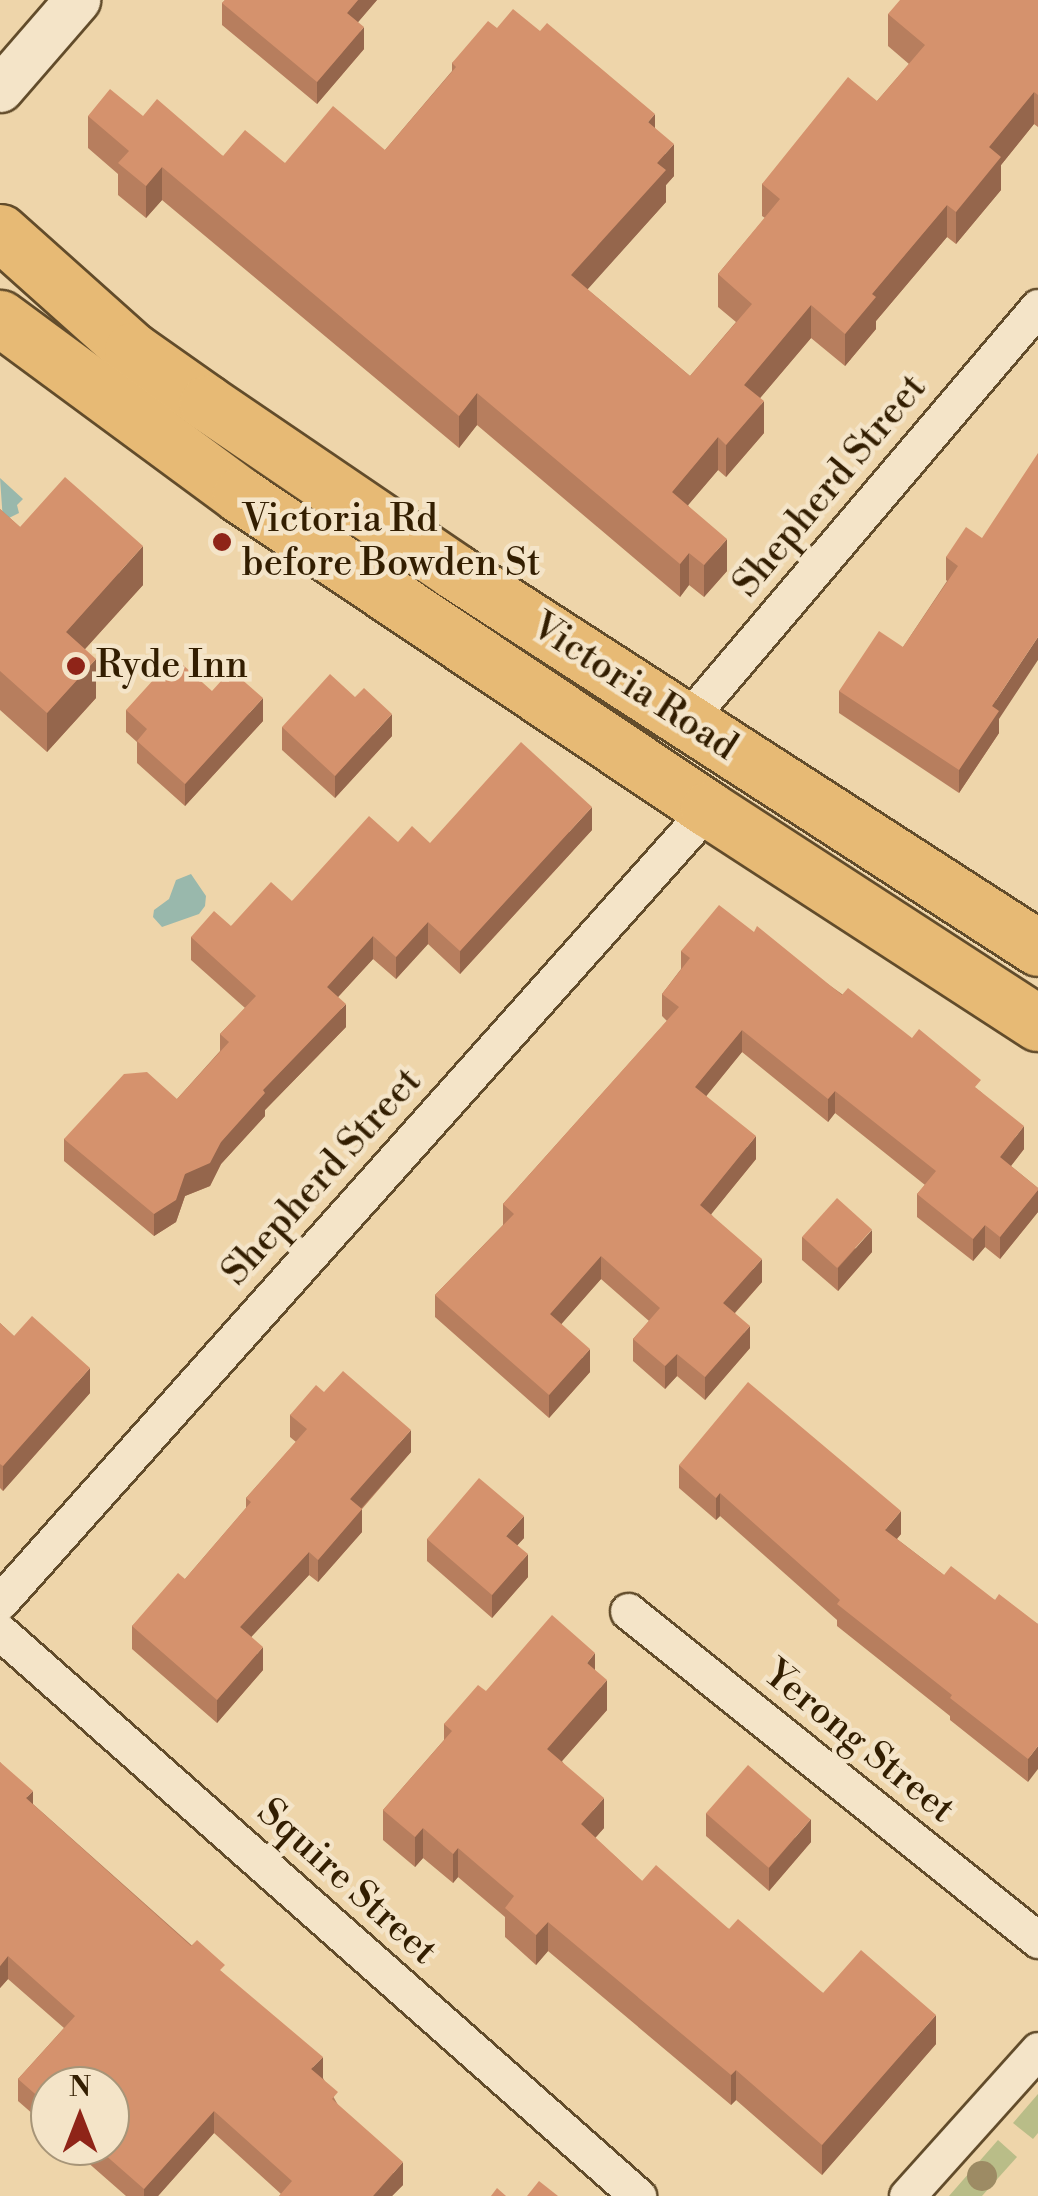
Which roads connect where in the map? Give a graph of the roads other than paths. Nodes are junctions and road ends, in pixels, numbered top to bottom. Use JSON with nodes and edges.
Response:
{"nodes":[{"id":1,"x":77,"y":0,"type":"edge"},
{"id":2,"x":0,"y":90,"type":"edge"},
{"id":3,"x":0,"y":232,"type":"edge"},
{"id":4,"x":1038,"y":307,"type":"edge"},
{"id":5,"x":0,"y":318,"type":"edge"},
{"id":6,"x":687,"y":720,"type":"junction"},
{"id":7,"x":708,"y":809,"type":"junction"},
{"id":8,"x":1038,"y":948,"type":"edge"},
{"id":9,"x":1038,"y":1023,"type":"edge"},
{"id":10,"x":0,"y":1602,"type":"edge"},
{"id":11,"x":628,"y":1611,"type":"dead end"},
{"id":12,"x":0,"y":1632,"type":"edge"},
{"id":13,"x":1038,"y":1940,"type":"edge"},
{"id":14,"x":1038,"y":2050,"type":"edge"},
{"id":15,"x":638,"y":2196,"type":"edge"},
{"id":16,"x":906,"y":2196,"type":"edge"}],
"edges":[{"from":1,"to":2,"type":"street"},
{"from":3,"to":6,"type":"highway","name":"Victoria Road"},
{"from":4,"to":6,"type":"street","name":"Shepherd Street"},
{"from":5,"to":7,"type":"highway","name":"Victoria Road"},
{"from":6,"to":8,"type":"highway","name":"Victoria Road"},
{"from":7,"to":9,"type":"highway","name":"Victoria Road"},
{"from":7,"to":10,"type":"street","name":"Shepherd Street"},
{"from":11,"to":13,"type":"street","name":"Yerong Street"},
{"from":12,"to":15,"type":"street","name":"Squire Street"},
{"from":14,"to":16,"type":"street"}]}
